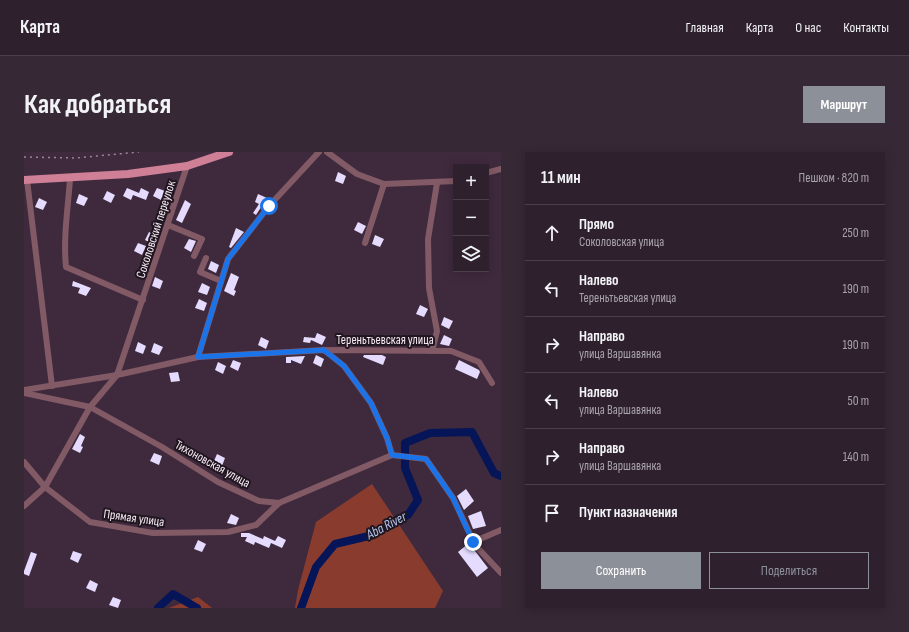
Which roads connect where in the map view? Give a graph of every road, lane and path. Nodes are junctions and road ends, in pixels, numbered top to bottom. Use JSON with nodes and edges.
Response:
{"nodes":[{"id":1,"x":229,"y":152,"type":"edge"},
{"id":2,"x":319,"y":152,"type":"edge"},
{"id":3,"x":327,"y":152,"type":"edge"},
{"id":4,"x":187,"y":166,"type":"junction"},
{"id":5,"x":501,"y":169,"type":"edge"},
{"id":6,"x":489,"y":172,"type":"edge"},
{"id":7,"x":70,"y":179,"type":"junction"},
{"id":8,"x":25,"y":180,"type":"edge"},
{"id":9,"x":453,"y":182,"type":"edge"},
{"id":10,"x":437,"y":183,"type":"junction"},
{"id":11,"x":384,"y":184,"type":"junction"},
{"id":12,"x":168,"y":224,"type":"junction"},
{"id":13,"x":365,"y":243,"type":"dead end"},
{"id":14,"x":194,"y":256,"type":"dead end"},
{"id":15,"x":206,"y":258,"type":"dead end"},
{"id":16,"x":221,"y":281,"type":"junction"},
{"id":17,"x":143,"y":300,"type":"junction"},
{"id":18,"x":324,"y":350,"type":"junction"},
{"id":19,"x":432,"y":351,"type":"junction"},
{"id":20,"x":198,"y":357,"type":"junction"},
{"id":21,"x":117,"y":375,"type":"junction"},
{"id":22,"x":492,"y":383,"type":"dead end"},
{"id":23,"x":52,"y":386,"type":"junction"},
{"id":24,"x":24,"y":390,"type":"edge"},
{"id":25,"x":24,"y":393,"type":"edge"},
{"id":26,"x":90,"y":407,"type":"junction"},
{"id":27,"x":392,"y":455,"type":"junction"},
{"id":28,"x":24,"y":462,"type":"edge"},
{"id":29,"x":45,"y":487,"type":"junction"},
{"id":30,"x":279,"y":503,"type":"junction"},
{"id":31,"x":24,"y":506,"type":"edge"},
{"id":32,"x":501,"y":530,"type":"edge"},
{"id":33,"x":473,"y":542,"type":"junction"},
{"id":34,"x":501,"y":573,"type":"edge"}],
"edges":[{"from":1,"to":4,"type":"main road"},
{"from":2,"to":16,"type":"street"},
{"from":3,"to":11,"type":"street"},
{"from":4,"to":7,"type":"main road"},
{"from":4,"to":12,"type":"street","name":"Соколовский переулок"},
{"from":5,"to":6,"type":"street"},
{"from":7,"to":8,"type":"main road"},
{"from":7,"to":17,"type":"street","name":"Соколовский переулок"},
{"from":8,"to":23,"type":"street"},
{"from":9,"to":10,"type":"street"},
{"from":10,"to":11,"type":"street"},
{"from":10,"to":19,"type":"street"},
{"from":11,"to":13,"type":"street"},
{"from":12,"to":14,"type":"street"},
{"from":12,"to":17,"type":"street","name":"Соколовский переулок"},
{"from":15,"to":16,"type":"street"},
{"from":16,"to":20,"type":"street"},
{"from":17,"to":21,"type":"street","name":"Соколовский переулок"},
{"from":18,"to":19,"type":"street","name":"Тереньтьевская улица"},
{"from":18,"to":20,"type":"street","name":"Тереньтьевская улица"},
{"from":18,"to":27,"type":"street"},
{"from":19,"to":22,"type":"street","name":"Тереньтьевская улица"},
{"from":20,"to":21,"type":"street","name":"Тереньтьевская улица"},
{"from":21,"to":23,"type":"street","name":"Тереньтьевская улица"},
{"from":21,"to":26,"type":"street"},
{"from":23,"to":24,"type":"street","name":"Тереньтьевская улица"},
{"from":25,"to":26,"type":"street","name":"Тихоновская улица"},
{"from":26,"to":29,"type":"street"},
{"from":26,"to":30,"type":"street","name":"Тихоновская улица"},
{"from":27,"to":30,"type":"street","name":"Тихоновская улица"},
{"from":27,"to":33,"type":"street"},
{"from":28,"to":29,"type":"street","name":"Прямая улица"},
{"from":29,"to":30,"type":"street","name":"Прямая улица"},
{"from":29,"to":31,"type":"street"},
{"from":32,"to":33,"type":"street"},
{"from":33,"to":34,"type":"street"}]}
